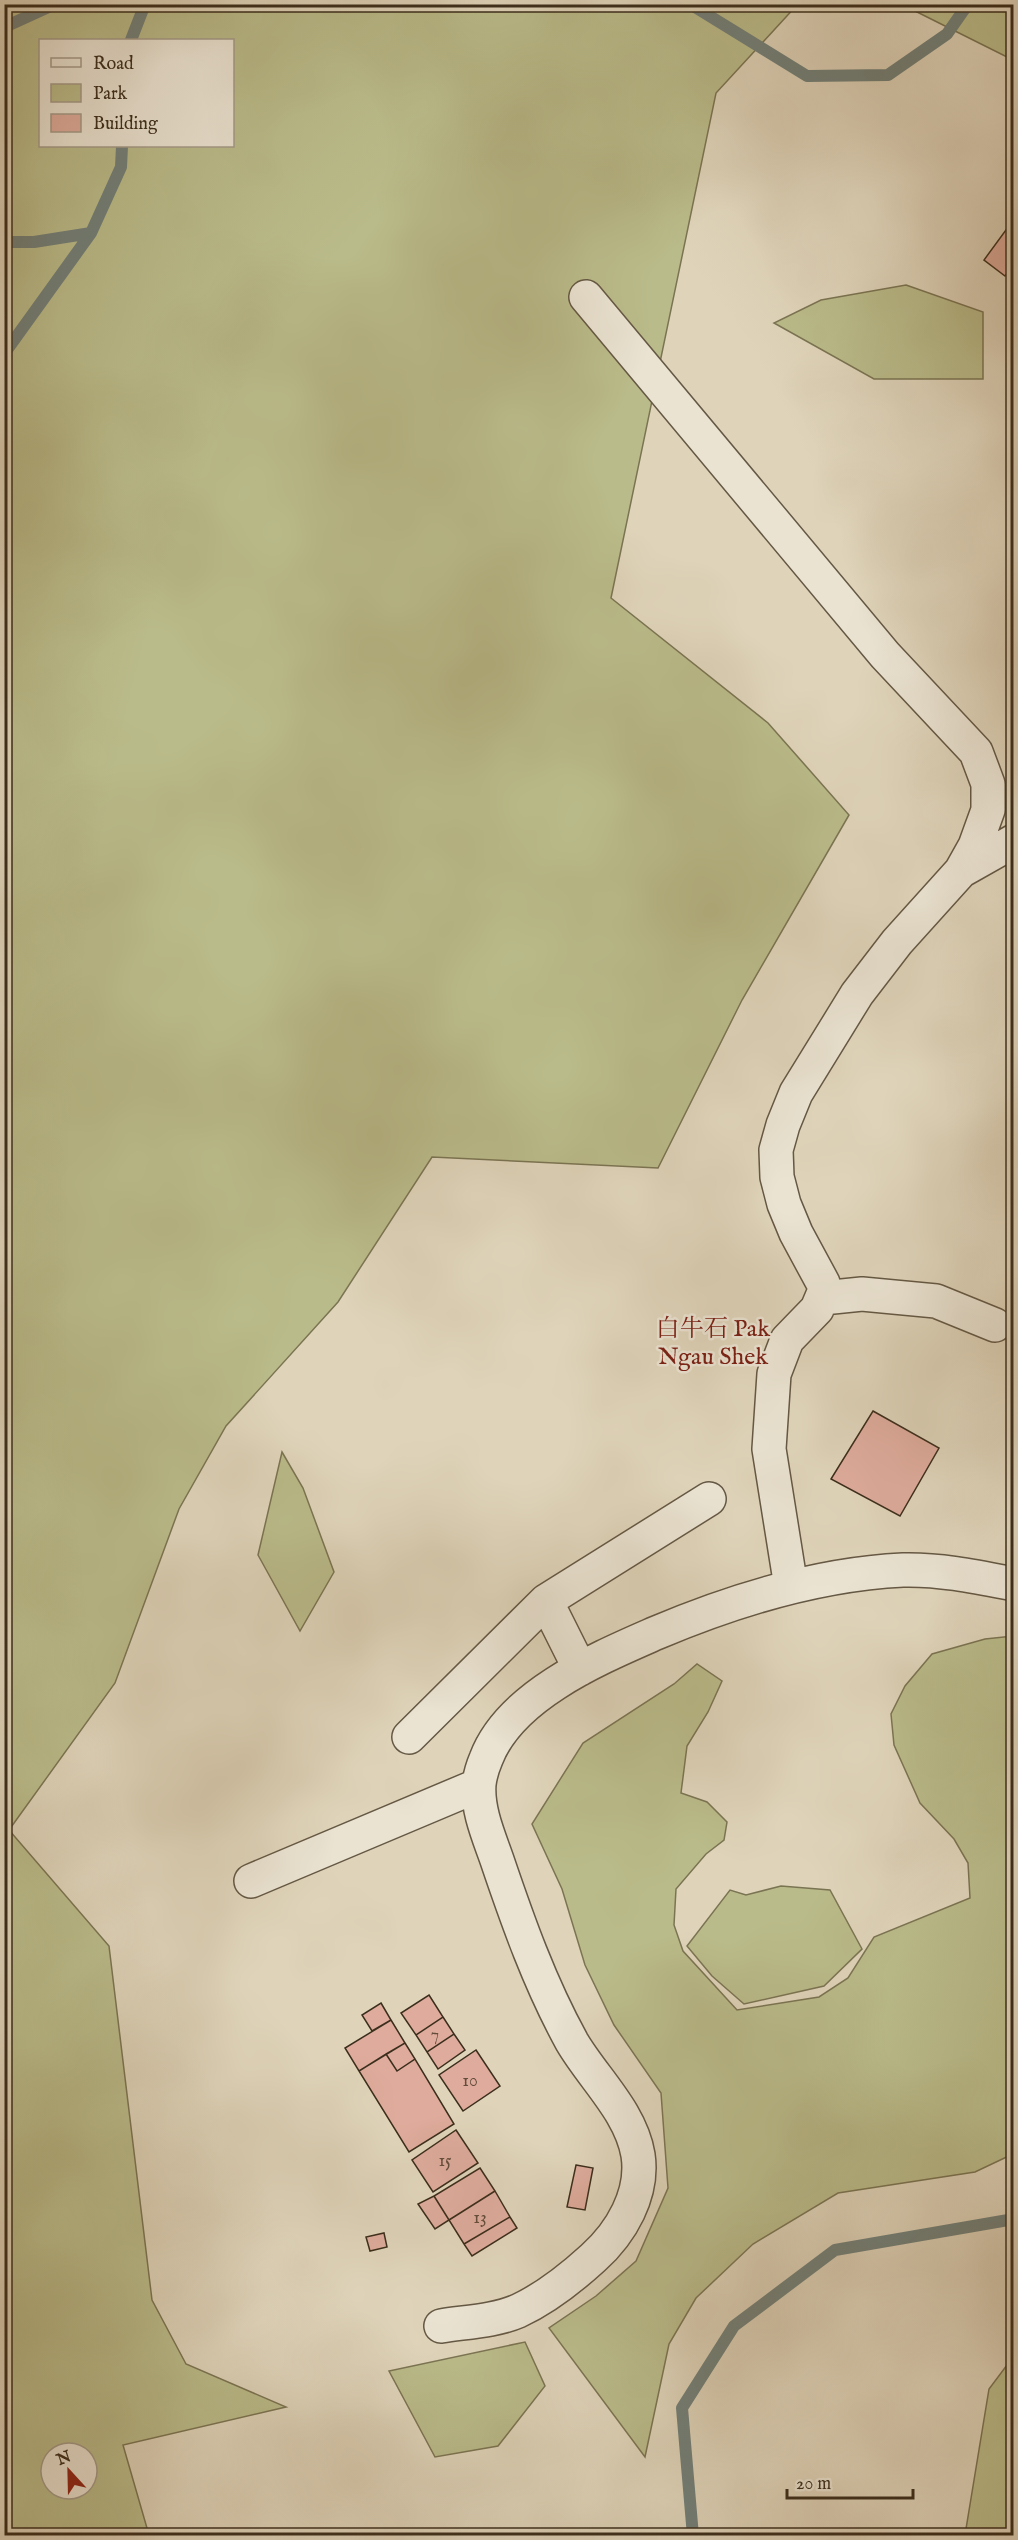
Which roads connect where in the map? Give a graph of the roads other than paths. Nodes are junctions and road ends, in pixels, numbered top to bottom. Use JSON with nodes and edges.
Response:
{"nodes":[{"id":1,"x":586,"y":297,"type":"dead end"},
{"id":2,"x":1014,"y":841,"type":"edge"},
{"id":3,"x":962,"y":871,"type":"junction"},
{"id":4,"x":823,"y":1298,"type":"junction"},
{"id":5,"x":995,"y":1325,"type":"dead end"},
{"id":6,"x":709,"y":1499,"type":"dead end"},
{"id":7,"x":1014,"y":1584,"type":"edge"},
{"id":8,"x":790,"y":1587,"type":"junction"},
{"id":9,"x":546,"y":1601,"type":"junction"},
{"id":10,"x":580,"y":1669,"type":"junction"},
{"id":11,"x":409,"y":1737,"type":"dead end"},
{"id":12,"x":479,"y":1785,"type":"junction"},
{"id":13,"x":251,"y":1881,"type":"dead end"},
{"id":14,"x":441,"y":2326,"type":"dead end"}],
"edges":[{"from":1,"to":3,"type":"street"},
{"from":2,"to":3,"type":"street"},
{"from":3,"to":4,"type":"street"},
{"from":4,"to":5,"type":"street"},
{"from":4,"to":8,"type":"street"},
{"from":6,"to":9,"type":"street"},
{"from":7,"to":8,"type":"street"},
{"from":8,"to":10,"type":"street"},
{"from":9,"to":10,"type":"street"},
{"from":9,"to":11,"type":"street"},
{"from":10,"to":12,"type":"street"},
{"from":12,"to":13,"type":"street"},
{"from":12,"to":14,"type":"street"}]}
